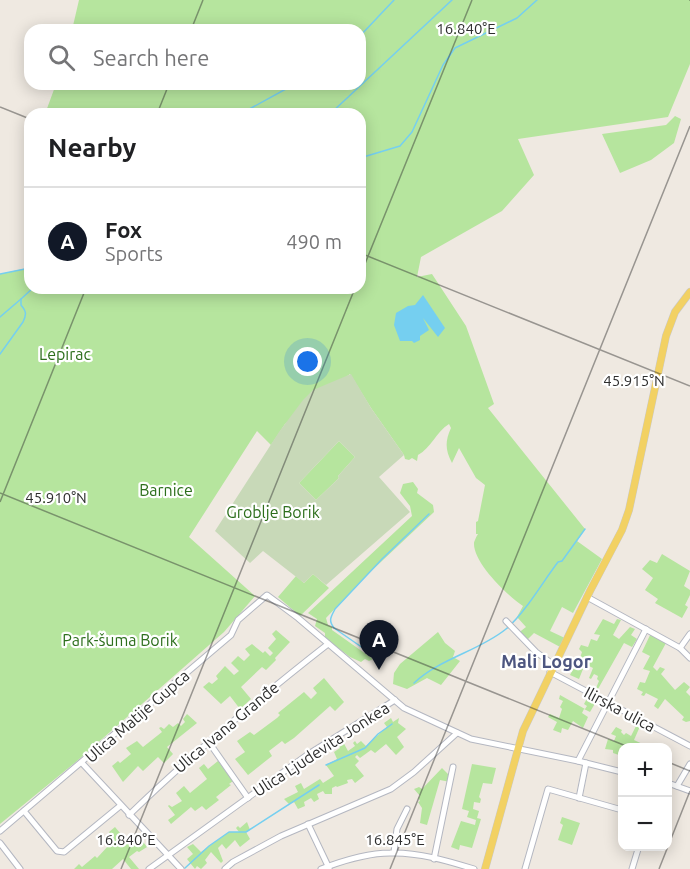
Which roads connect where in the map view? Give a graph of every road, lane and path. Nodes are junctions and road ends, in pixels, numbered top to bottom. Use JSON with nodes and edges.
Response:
{"nodes":[{"id":1,"x":690,"y":292,"type":"edge"},
{"id":2,"x":587,"y":597,"type":"junction"},
{"id":3,"x":506,"y":621,"type":"dead end"},
{"id":4,"x":646,"y":628,"type":"junction"},
{"id":5,"x":690,"y":634,"type":"edge"},
{"id":6,"x":328,"y":644,"type":"junction"},
{"id":7,"x":680,"y":648,"type":"junction"},
{"id":8,"x":690,"y":658,"type":"edge"},
{"id":9,"x":552,"y":668,"type":"junction"},
{"id":10,"x":395,"y":700,"type":"junction"},
{"id":11,"x":608,"y":702,"type":"junction"},
{"id":12,"x":457,"y":733,"type":"junction"},
{"id":13,"x":208,"y":741,"type":"junction"},
{"id":14,"x":690,"y":746,"type":"edge"},
{"id":15,"x":517,"y":748,"type":"junction"},
{"id":16,"x":578,"y":761,"type":"junction"},
{"id":17,"x":586,"y":763,"type":"junction"},
{"id":18,"x":81,"y":764,"type":"junction"},
{"id":19,"x":690,"y":764,"type":"edge"},
{"id":20,"x":453,"y":767,"type":"dead end"},
{"id":21,"x":618,"y":771,"type":"edge"},
{"id":22,"x":672,"y":784,"type":"edge"},
{"id":23,"x":677,"y":786,"type":"junction"},
{"id":24,"x":690,"y":791,"type":"edge"},
{"id":25,"x":248,"y":798,"type":"junction"},
{"id":26,"x":579,"y":798,"type":"junction"},
{"id":27,"x":120,"y":806,"type":"junction"},
{"id":28,"x":406,"y":809,"type":"dead end"},
{"id":29,"x":618,"y":809,"type":"edge"},
{"id":30,"x":24,"y":811,"type":"junction"},
{"id":31,"x":129,"y":815,"type":"junction"},
{"id":32,"x":308,"y":824,"type":"junction"},
{"id":33,"x":0,"y":831,"type":"edge"},
{"id":34,"x":0,"y":843,"type":"edge"},
{"id":35,"x":637,"y":851,"type":"edge"},
{"id":36,"x":394,"y":852,"type":"junction"},
{"id":37,"x":169,"y":855,"type":"junction"},
{"id":38,"x":434,"y":859,"type":"junction"},
{"id":39,"x":326,"y":868,"type":"edge"},
{"id":40,"x":20,"y":869,"type":"edge"},
{"id":41,"x":149,"y":869,"type":"edge"},
{"id":42,"x":181,"y":869,"type":"edge"},
{"id":43,"x":225,"y":869,"type":"edge"},
{"id":44,"x":474,"y":869,"type":"edge"},
{"id":45,"x":485,"y":869,"type":"edge"},
{"id":46,"x":525,"y":869,"type":"edge"},
{"id":47,"x":632,"y":869,"type":"edge"}],
"edges":[{"from":1,"to":2,"type":"main road"},
{"from":2,"to":4,"type":"street"},
{"from":2,"to":9,"type":"main road"},
{"from":3,"to":9,"type":"street","name":"Ilirska ulica"},
{"from":4,"to":7,"type":"street"},
{"from":4,"to":11,"type":"street"},
{"from":5,"to":7,"type":"street"},
{"from":6,"to":10,"type":"street"},
{"from":6,"to":13,"type":"street","name":"Ulica Ivana Granđe"},
{"from":6,"to":18,"type":"street","name":"Ulica Matije Gupca"},
{"from":7,"to":8,"type":"street"},
{"from":9,"to":11,"type":"street","name":"Ilirska ulica"},
{"from":9,"to":15,"type":"main road"},
{"from":10,"to":12,"type":"street"},
{"from":10,"to":25,"type":"street","name":"Ulica Ljudevita Jonkea"},
{"from":11,"to":14,"type":"street","name":"Ilirska ulica"},
{"from":11,"to":16,"type":"street"},
{"from":12,"to":15,"type":"street"},
{"from":12,"to":32,"type":"street"},
{"from":13,"to":25,"type":"street","name":"Ulica Ljudevita Jonkea"},
{"from":13,"to":31,"type":"street","name":"Ulica Ivana Granđe"},
{"from":15,"to":16,"type":"street"},
{"from":15,"to":45,"type":"main road"},
{"from":16,"to":17,"type":"street"},
{"from":17,"to":21,"type":"street"},
{"from":17,"to":26,"type":"street"},
{"from":18,"to":27,"type":"street"},
{"from":18,"to":30,"type":"street","name":"Ulica Matije Gupca"},
{"from":19,"to":23,"type":"street"},
{"from":20,"to":38,"type":"street"},
{"from":22,"to":23,"type":"street"},
{"from":23,"to":24,"type":"street"},
{"from":25,"to":37,"type":"street","name":"Ulica Ljudevita Jonkea"},
{"from":26,"to":29,"type":"street"},
{"from":26,"to":46,"type":"street"},
{"from":27,"to":30,"type":"street"},
{"from":27,"to":31,"type":"street"},
{"from":28,"to":36,"type":"street"},
{"from":30,"to":33,"type":"street","name":"Ulica Matije Gupca"},
{"from":31,"to":37,"type":"street"},
{"from":32,"to":39,"type":"street"},
{"from":32,"to":43,"type":"street"},
{"from":34,"to":40,"type":"street"},
{"from":35,"to":47,"type":"street"},
{"from":36,"to":38,"type":"street"},
{"from":36,"to":39,"type":"street"},
{"from":37,"to":41,"type":"street","name":"Ulica Ljudevita Jonkea"},
{"from":37,"to":42,"type":"street"},
{"from":38,"to":44,"type":"street"}]}
